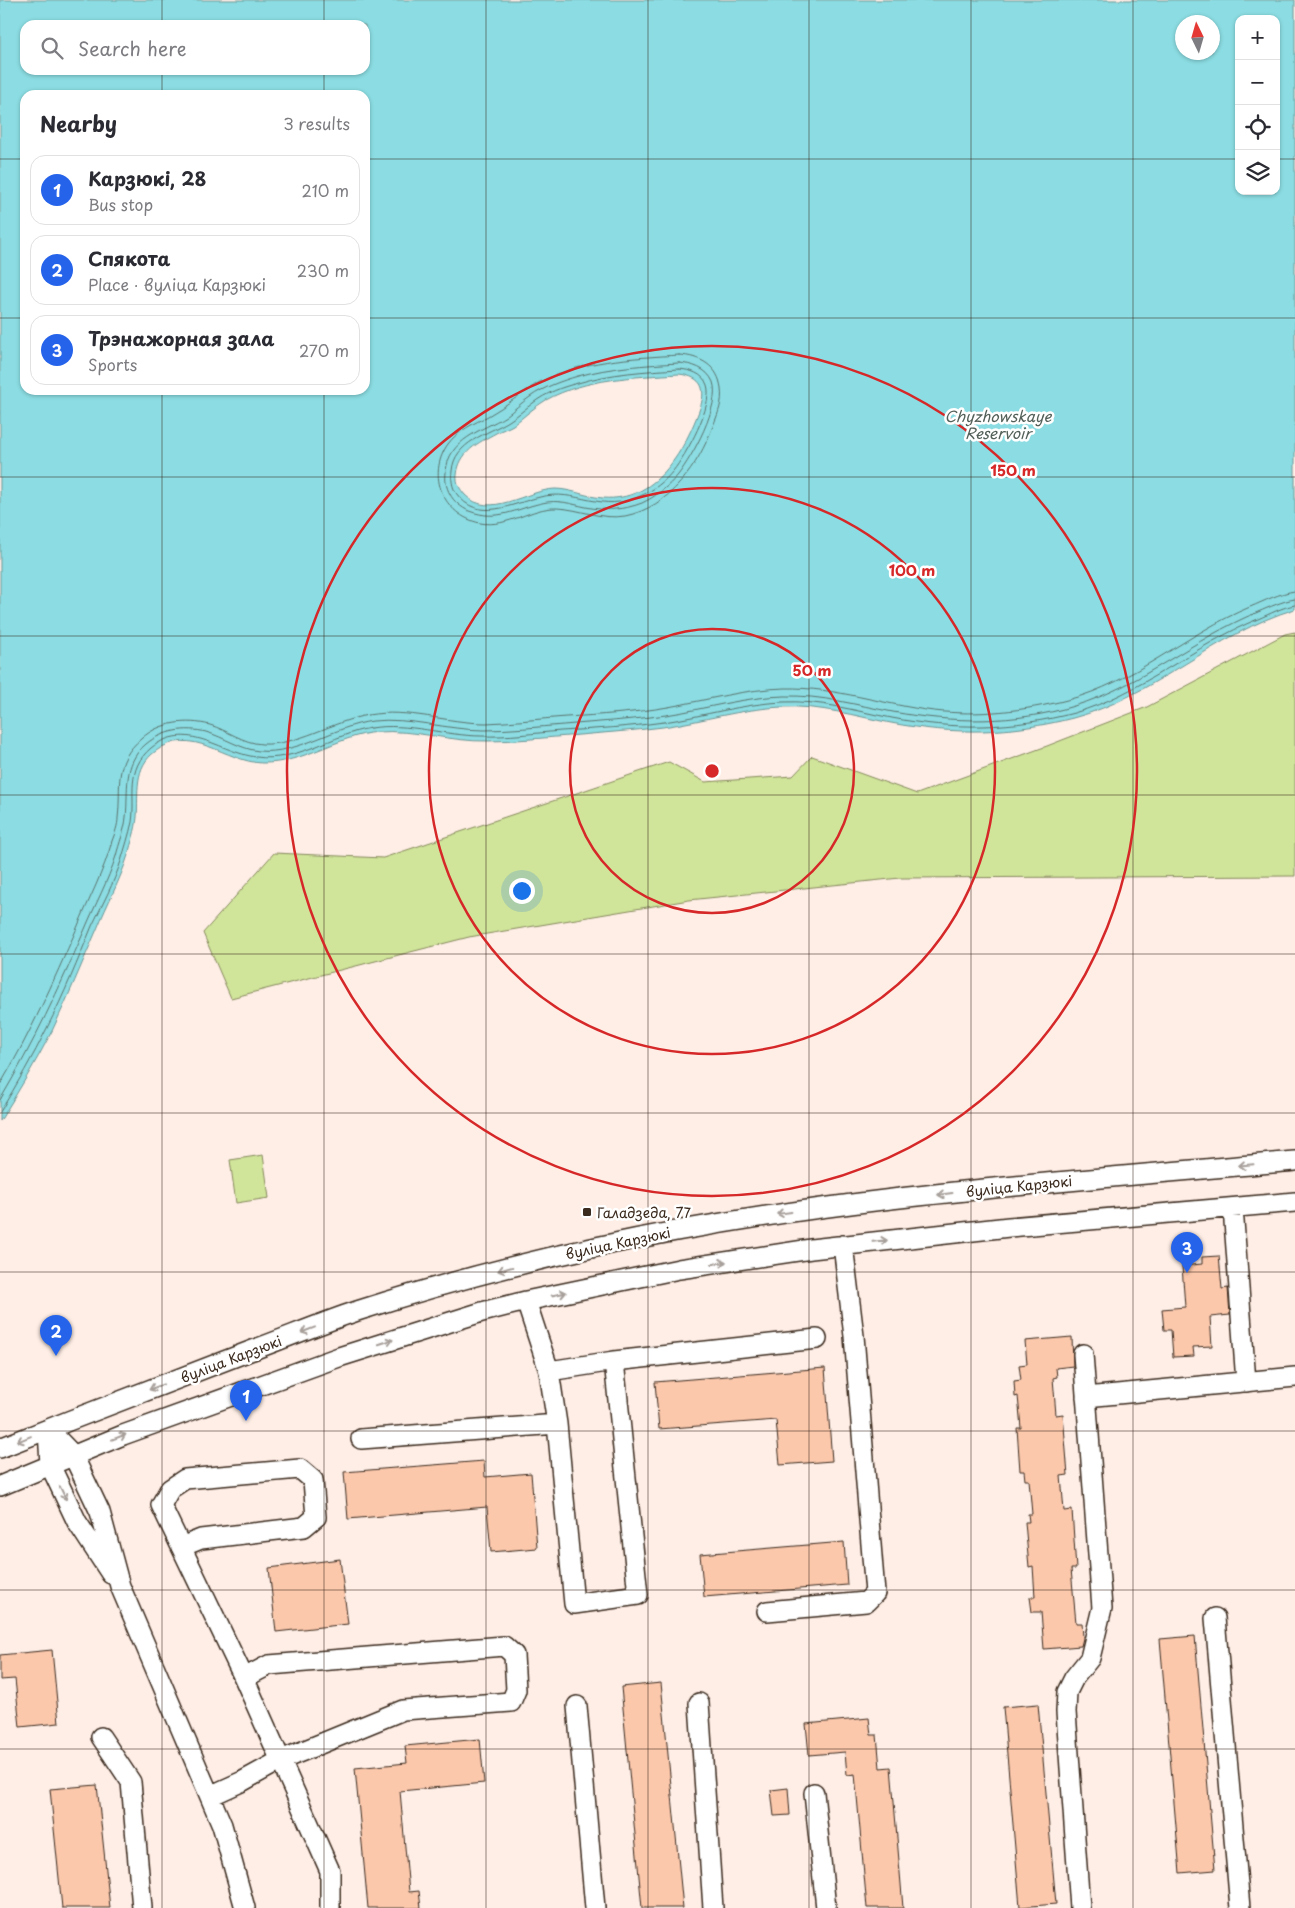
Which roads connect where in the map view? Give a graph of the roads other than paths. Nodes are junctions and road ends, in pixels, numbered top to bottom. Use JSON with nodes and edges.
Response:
{"nodes":[{"id":1,"x":1295,"y":1161,"type":"edge"},
{"id":2,"x":1295,"y":1202,"type":"edge"},
{"id":3,"x":1232,"y":1208,"type":"junction"},
{"id":4,"x":843,"y":1245,"type":"junction"},
{"id":5,"x":526,"y":1301,"type":"junction"},
{"id":6,"x":817,"y":1339,"type":"dead end"},
{"id":7,"x":1083,"y":1354,"type":"dead end"},
{"id":8,"x":614,"y":1362,"type":"junction"},
{"id":9,"x":550,"y":1371,"type":"junction"},
{"id":10,"x":1295,"y":1377,"type":"edge"},
{"id":11,"x":1246,"y":1382,"type":"junction"},
{"id":12,"x":1086,"y":1397,"type":"junction"},
{"id":13,"x":557,"y":1424,"type":"junction"},
{"id":14,"x":48,"y":1429,"type":"junction"},
{"id":15,"x":361,"y":1439,"type":"dead end"},
{"id":16,"x":0,"y":1448,"type":"edge"},
{"id":17,"x":73,"y":1455,"type":"junction"},
{"id":18,"x":50,"y":1465,"type":"junction"},
{"id":19,"x":0,"y":1486,"type":"edge"},
{"id":20,"x":181,"y":1547,"type":"junction"},
{"id":21,"x":120,"y":1586,"type":"junction"},
{"id":22,"x":767,"y":1611,"type":"dead end"},
{"id":23,"x":1215,"y":1618,"type":"dead end"},
{"id":24,"x":244,"y":1678,"type":"junction"},
{"id":25,"x":699,"y":1703,"type":"dead end"},
{"id":26,"x":577,"y":1706,"type":"dead end"},
{"id":27,"x":101,"y":1737,"type":"dead end"},
{"id":28,"x":281,"y":1760,"type":"junction"},
{"id":29,"x":814,"y":1792,"type":"dead end"},
{"id":30,"x":210,"y":1796,"type":"junction"},
{"id":31,"x":142,"y":1908,"type":"edge"},
{"id":32,"x":245,"y":1908,"type":"edge"},
{"id":33,"x":330,"y":1908,"type":"edge"},
{"id":34,"x":595,"y":1908,"type":"edge"},
{"id":35,"x":713,"y":1908,"type":"edge"},
{"id":36,"x":826,"y":1908,"type":"edge"},
{"id":37,"x":1080,"y":1908,"type":"edge"},
{"id":38,"x":1240,"y":1908,"type":"edge"}],
"edges":[{"from":1,"to":14,"type":"street","name":"вуліца Карзюкі","one_way":true},
{"from":2,"to":3,"type":"street"},
{"from":4,"to":3,"type":"street","one_way":true},
{"from":3,"to":11,"type":"street"},
{"from":5,"to":4,"type":"street","one_way":true},
{"from":4,"to":22,"type":"street"},
{"from":5,"to":9,"type":"street"},
{"from":17,"to":5,"type":"street","one_way":true},
{"from":6,"to":8,"type":"street"},
{"from":7,"to":12,"type":"street"},
{"from":8,"to":9,"type":"street"},
{"from":8,"to":13,"type":"street"},
{"from":9,"to":13,"type":"street"},
{"from":10,"to":11,"type":"street"},
{"from":11,"to":12,"type":"street"},
{"from":12,"to":37,"type":"street"},
{"from":13,"to":15,"type":"street"},
{"from":14,"to":16,"type":"street","name":"вуліца Карзюкі","one_way":true},
{"from":14,"to":17,"type":"street"},
{"from":14,"to":18,"type":"street"},
{"from":17,"to":18,"type":"street"},
{"from":17,"to":21,"type":"street"},
{"from":18,"to":19,"type":"street"},
{"from":18,"to":21,"type":"street","one_way":true},
{"from":20,"to":20,"type":"street"},
{"from":20,"to":24,"type":"street"},
{"from":21,"to":30,"type":"street"},
{"from":23,"to":38,"type":"street"},
{"from":24,"to":28,"type":"street"},
{"from":24,"to":28,"type":"street"},
{"from":25,"to":35,"type":"street"},
{"from":26,"to":34,"type":"street"},
{"from":27,"to":31,"type":"street"},
{"from":28,"to":30,"type":"street"},
{"from":28,"to":33,"type":"street"},
{"from":29,"to":36,"type":"street"},
{"from":30,"to":32,"type":"street"}]}
